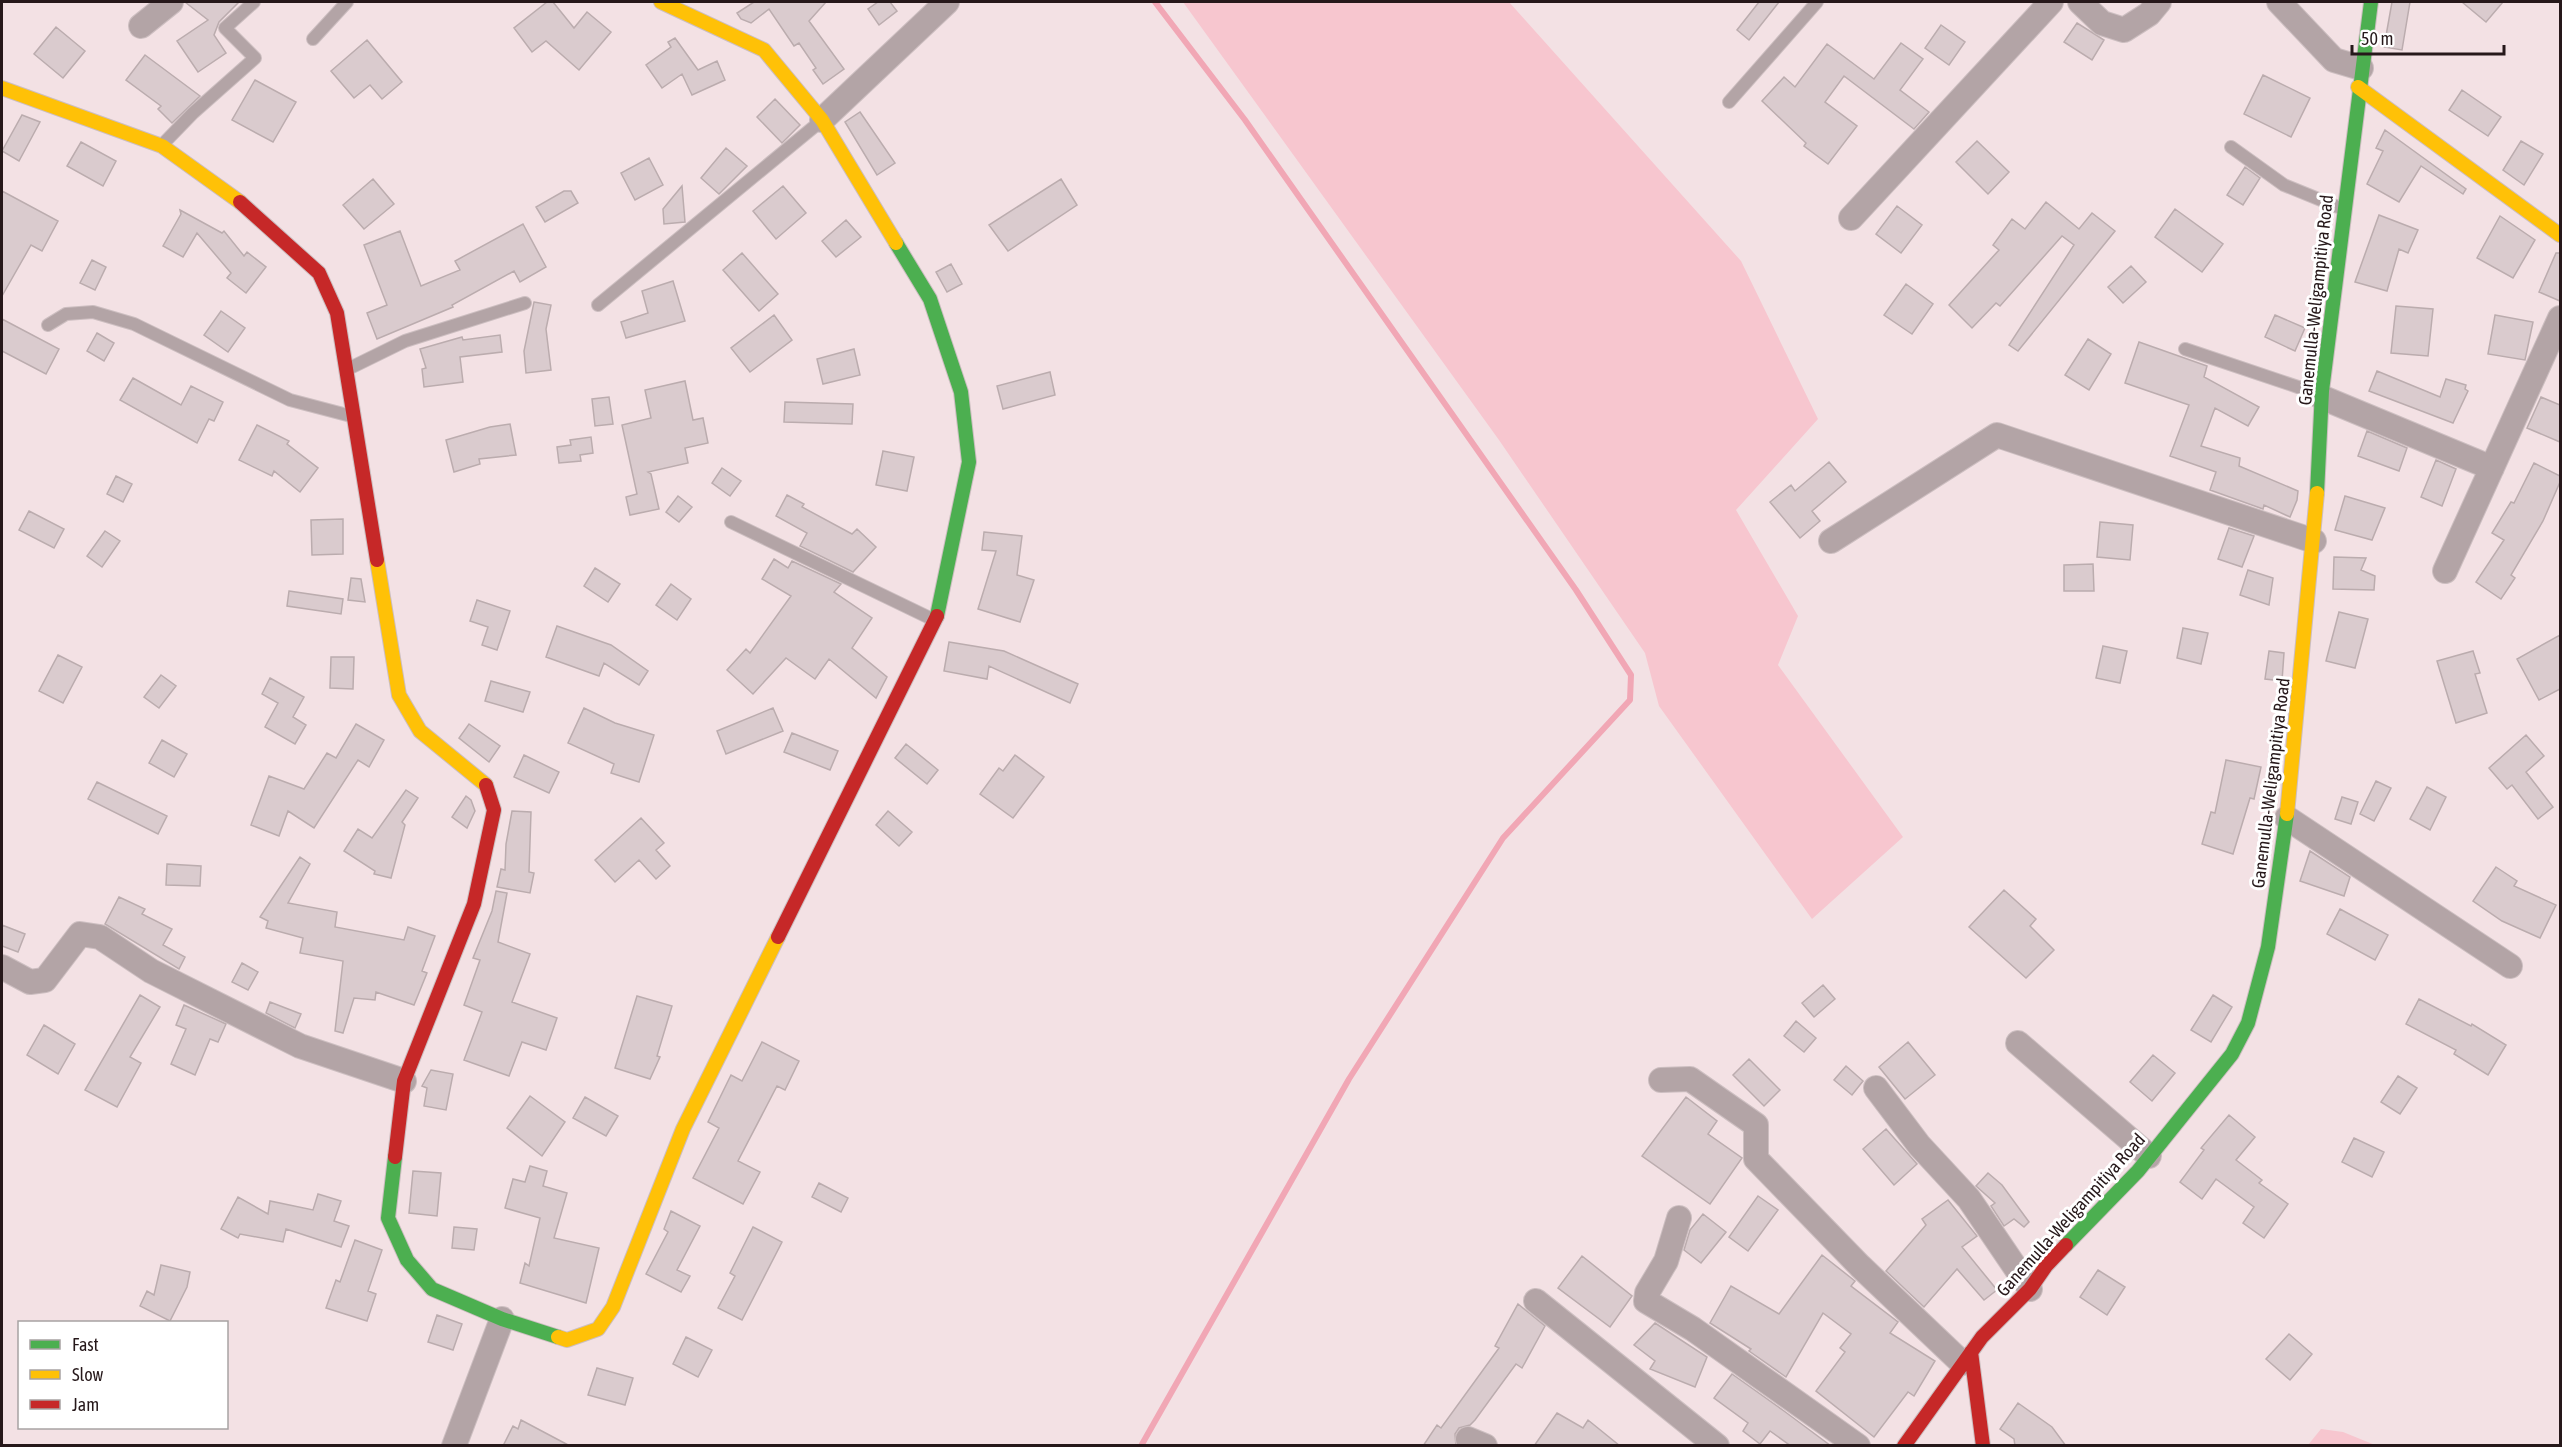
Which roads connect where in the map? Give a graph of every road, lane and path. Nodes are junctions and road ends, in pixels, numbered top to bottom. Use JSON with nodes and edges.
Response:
{"nodes":[{"id":1,"x":171,"y":2,"type":"edge"},
{"id":2,"x":254,"y":2,"type":"edge"},
{"id":3,"x":347,"y":2,"type":"edge"},
{"id":4,"x":661,"y":2,"type":"edge"},
{"id":5,"x":946,"y":2,"type":"edge"},
{"id":6,"x":1817,"y":2,"type":"edge"},
{"id":7,"x":2051,"y":2,"type":"edge"},
{"id":8,"x":2080,"y":2,"type":"edge"},
{"id":9,"x":2159,"y":2,"type":"edge"},
{"id":10,"x":2279,"y":2,"type":"edge"},
{"id":11,"x":2371,"y":2,"type":"edge"},
{"id":12,"x":141,"y":26,"type":"dead end"},
{"id":13,"x":313,"y":39,"type":"dead end"},
{"id":14,"x":2360,"y":78,"type":"junction"},
{"id":15,"x":2,"y":88,"type":"edge"},
{"id":16,"x":1729,"y":102,"type":"dead end"},
{"id":17,"x":822,"y":120,"type":"junction"},
{"id":18,"x":162,"y":146,"type":"junction"},
{"id":19,"x":2231,"y":147,"type":"dead end"},
{"id":20,"x":2344,"y":209,"type":"junction"},
{"id":21,"x":1851,"y":218,"type":"dead end"},
{"id":22,"x":2560,"y":235,"type":"edge"},
{"id":23,"x":525,"y":303,"type":"dead end"},
{"id":24,"x":598,"y":305,"type":"dead end"},
{"id":25,"x":2560,"y":318,"type":"edge"},
{"id":26,"x":48,"y":326,"type":"dead end"},
{"id":27,"x":2185,"y":349,"type":"dead end"},
{"id":28,"x":347,"y":370,"type":"junction"},
{"id":29,"x":2322,"y":394,"type":"junction"},
{"id":30,"x":355,"y":417,"type":"junction"},
{"id":31,"x":2492,"y":468,"type":"junction"},
{"id":32,"x":731,"y":522,"type":"dead end"},
{"id":33,"x":1831,"y":541,"type":"dead end"},
{"id":34,"x":2314,"y":541,"type":"junction"},
{"id":35,"x":2445,"y":571,"type":"dead end"},
{"id":36,"x":936,"y":620,"type":"junction"},
{"id":37,"x":2287,"y":818,"type":"junction"},
{"id":38,"x":2511,"y":966,"type":"dead end"},
{"id":39,"x":2,"y":967,"type":"edge"},
{"id":40,"x":2018,"y":1043,"type":"dead end"},
{"id":41,"x":1661,"y":1080,"type":"dead end"},
{"id":42,"x":404,"y":1081,"type":"junction"},
{"id":43,"x":1876,"y":1088,"type":"dead end"},
{"id":44,"x":2149,"y":1156,"type":"junction"},
{"id":45,"x":1679,"y":1218,"type":"dead end"},
{"id":46,"x":2030,"y":1289,"type":"junction"},
{"id":47,"x":1536,"y":1301,"type":"dead end"},
{"id":48,"x":502,"y":1319,"type":"junction"},
{"id":49,"x":1967,"y":1358,"type":"junction"},
{"id":50,"x":454,"y":1446,"type":"edge"},
{"id":51,"x":1717,"y":1446,"type":"edge"},
{"id":52,"x":1858,"y":1446,"type":"edge"},
{"id":53,"x":1904,"y":1446,"type":"edge"},
{"id":54,"x":1983,"y":1446,"type":"edge"}],
"edges":[{"from":1,"to":12,"type":"street"},
{"from":2,"to":18,"type":"lane"},
{"from":3,"to":13,"type":"lane"},
{"from":4,"to":17,"type":"street"},
{"from":5,"to":17,"type":"street"},
{"from":6,"to":16,"type":"lane"},
{"from":7,"to":21,"type":"street"},
{"from":8,"to":9,"type":"street"},
{"from":10,"to":14,"type":"street"},
{"from":11,"to":14,"type":"street","name":"Ganemulla-Weligampitiya Road"},
{"from":14,"to":20,"type":"street","name":"Ganemulla-Weligampitiya Road"},
{"from":14,"to":22,"type":"street"},
{"from":15,"to":18,"type":"street"},
{"from":17,"to":24,"type":"lane"},
{"from":17,"to":36,"type":"street"},
{"from":18,"to":28,"type":"street"},
{"from":19,"to":20,"type":"lane"},
{"from":20,"to":29,"type":"street","name":"Ganemulla-Weligampitiya Road"},
{"from":23,"to":28,"type":"lane"},
{"from":25,"to":31,"type":"street"},
{"from":26,"to":30,"type":"lane"},
{"from":27,"to":29,"type":"lane"},
{"from":28,"to":30,"type":"street"},
{"from":29,"to":31,"type":"street"},
{"from":29,"to":34,"type":"street","name":"Ganemulla-Weligampitiya Road"},
{"from":30,"to":42,"type":"street"},
{"from":31,"to":35,"type":"street"},
{"from":32,"to":36,"type":"lane"},
{"from":33,"to":34,"type":"street"},
{"from":34,"to":37,"type":"street","name":"Ganemulla-Weligampitiya Road"},
{"from":36,"to":48,"type":"street"},
{"from":37,"to":38,"type":"street"},
{"from":37,"to":44,"type":"street","name":"Ganemulla-Weligampitiya Road"},
{"from":39,"to":42,"type":"street"},
{"from":40,"to":44,"type":"street"},
{"from":41,"to":49,"type":"street"},
{"from":42,"to":48,"type":"street"},
{"from":43,"to":46,"type":"street"},
{"from":44,"to":46,"type":"street","name":"Ganemulla-Weligampitiya Road"},
{"from":45,"to":52,"type":"street"},
{"from":46,"to":49,"type":"street","name":"Ganemulla-Weligampitiya Road"},
{"from":47,"to":51,"type":"street"},
{"from":48,"to":50,"type":"street"},
{"from":49,"to":53,"type":"street","name":"Ganemulla-Weligampitiya Road"},
{"from":49,"to":54,"type":"street"}]}
